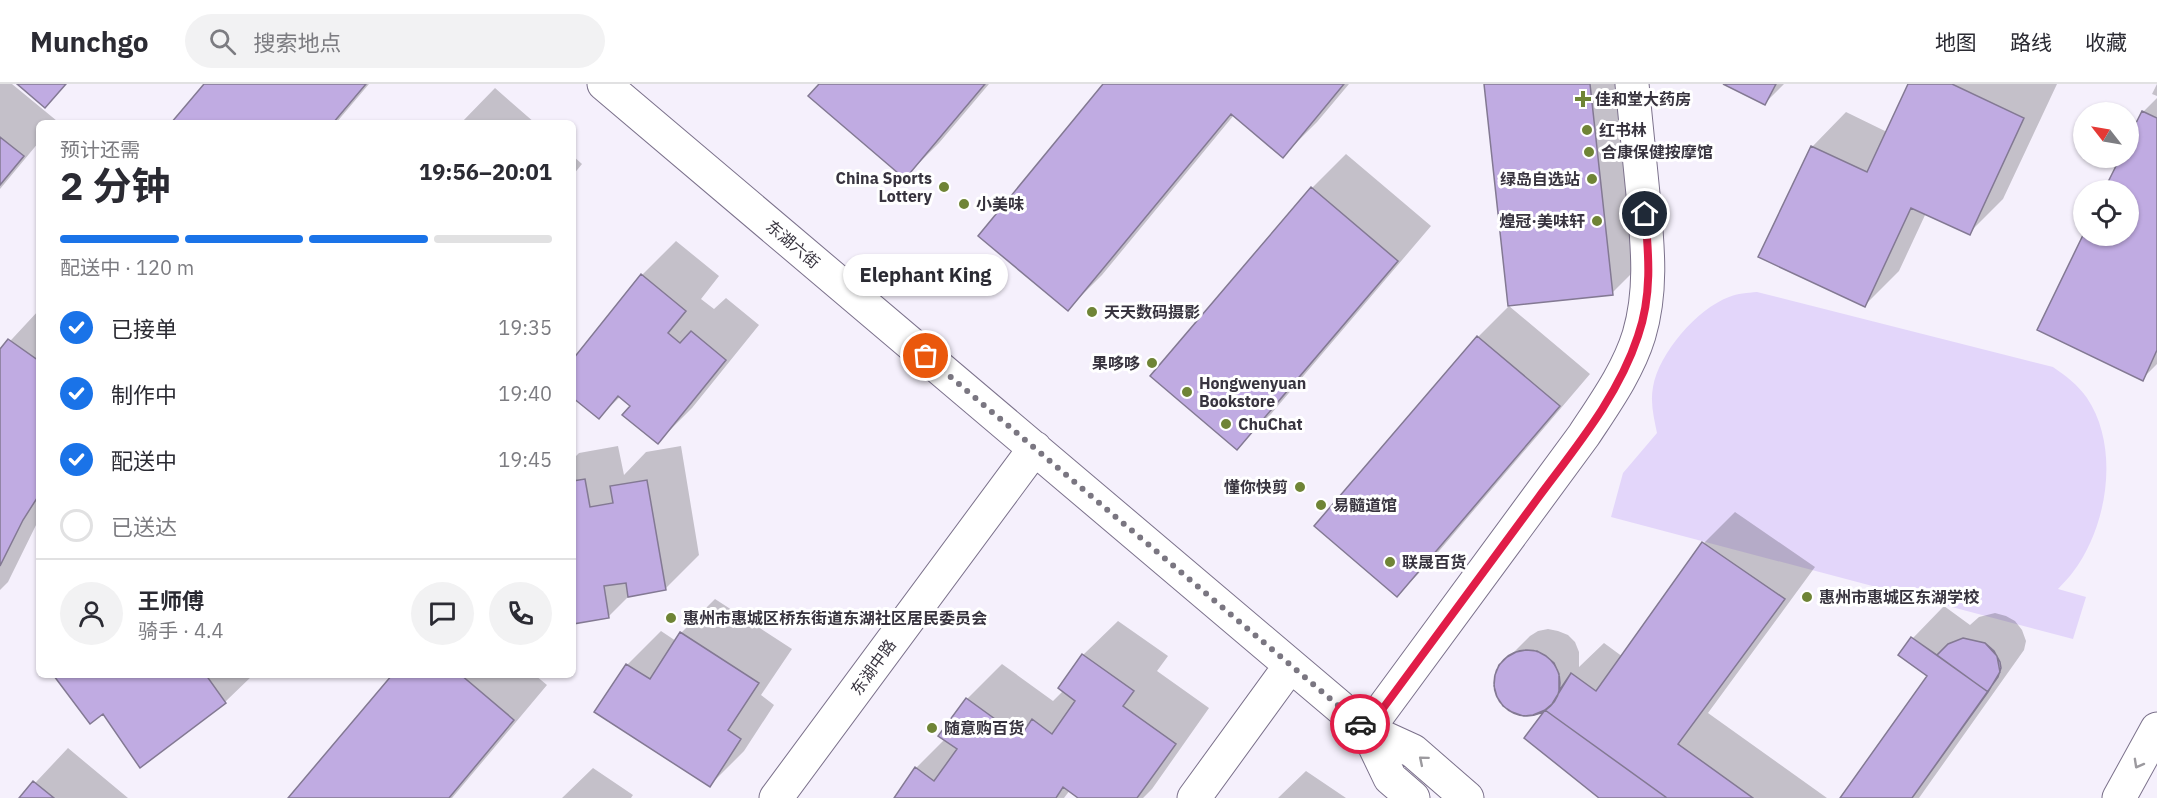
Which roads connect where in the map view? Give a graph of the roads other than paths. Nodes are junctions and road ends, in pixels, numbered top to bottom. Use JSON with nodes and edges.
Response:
{"nodes":[{"id":1,"x":604,"y":84,"type":"edge"},
{"id":2,"x":1632,"y":84,"type":"edge"},
{"id":3,"x":1035,"y":448,"type":"junction"},
{"id":4,"x":1290,"y":666,"type":"junction"},
{"id":5,"x":2157,"y":729,"type":"edge"},
{"id":6,"x":1367,"y":730,"type":"junction"},
{"id":7,"x":777,"y":798,"type":"edge"},
{"id":8,"x":1194,"y":798,"type":"edge"},
{"id":9,"x":1413,"y":798,"type":"edge"},
{"id":10,"x":1467,"y":798,"type":"edge"},
{"id":11,"x":2119,"y":798,"type":"edge"}],
"edges":[{"from":1,"to":3,"type":"street","name":"东湖六街"},
{"from":2,"to":6,"type":"street"},
{"from":3,"to":4,"type":"street","name":"东湖六街"},
{"from":3,"to":7,"type":"street","name":"东湖中路"},
{"from":4,"to":6,"type":"street","name":"东湖六街"},
{"from":4,"to":8,"type":"street"},
{"from":5,"to":11,"type":"street","one_way":true},
{"from":6,"to":9,"type":"street","name":"东湖六街"},
{"from":10,"to":6,"type":"street","name":"东湖六街","one_way":true}]}
